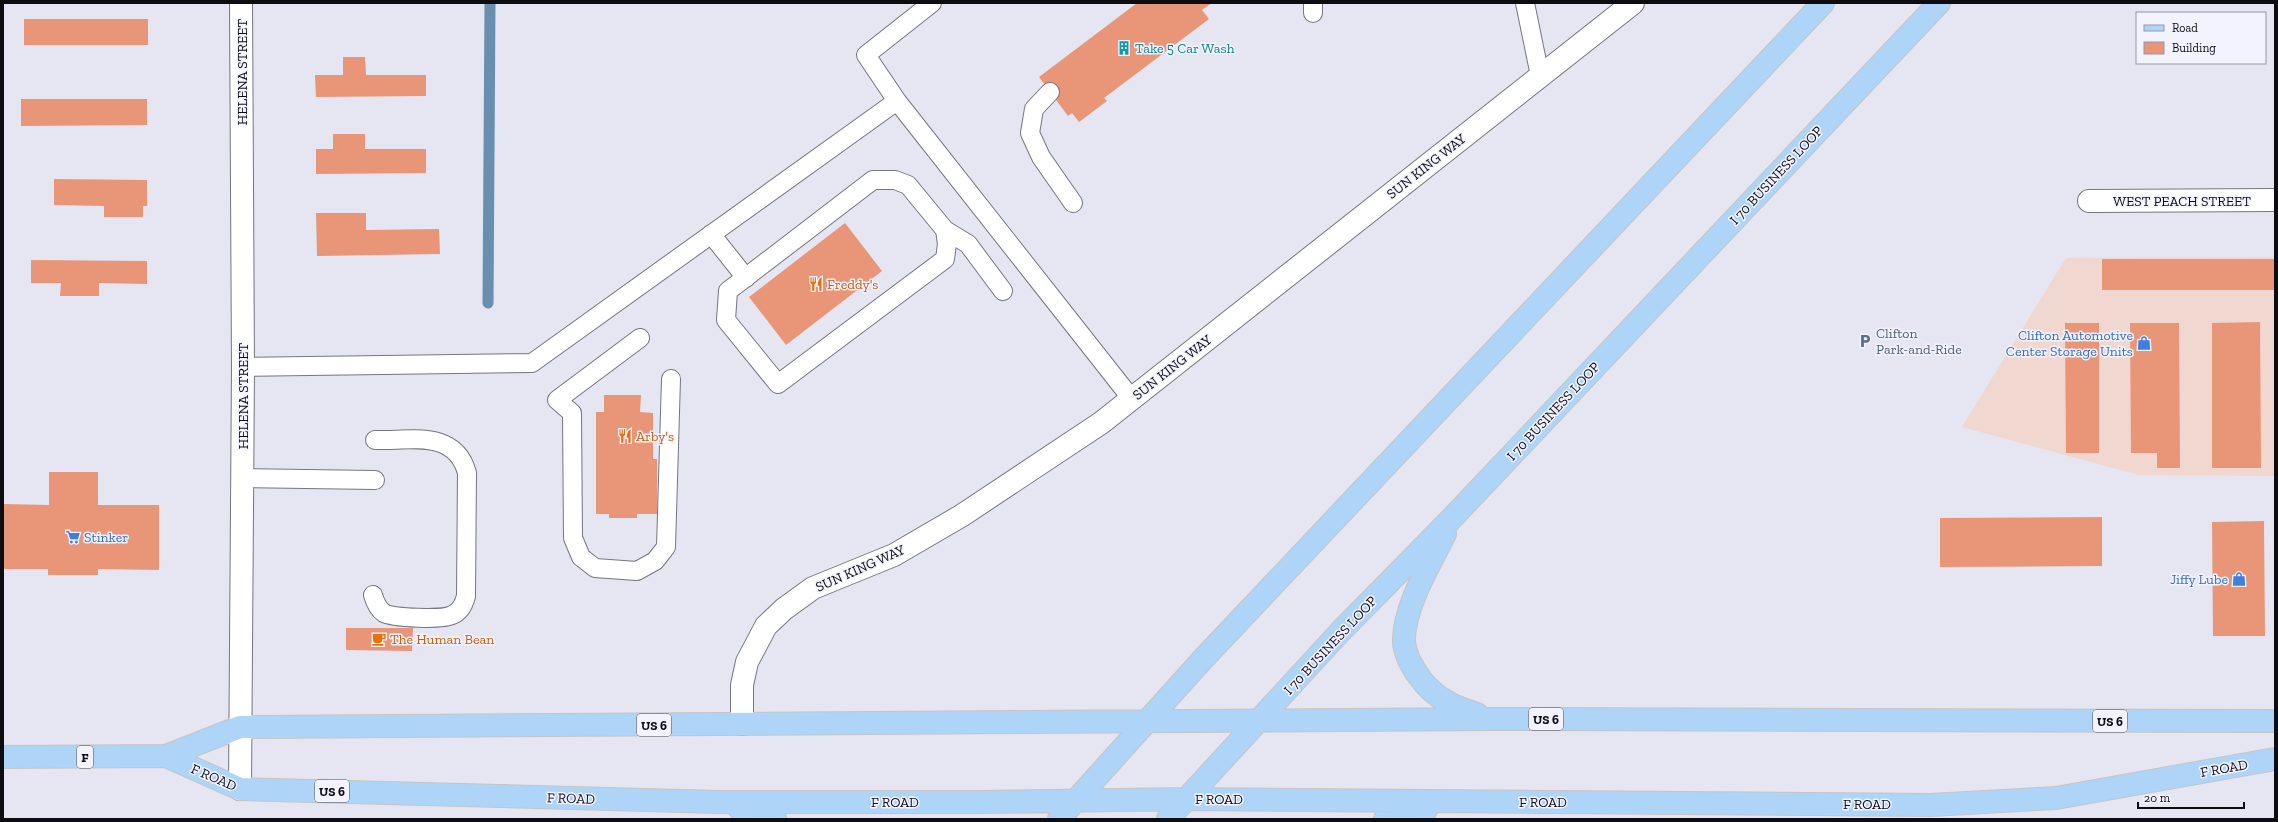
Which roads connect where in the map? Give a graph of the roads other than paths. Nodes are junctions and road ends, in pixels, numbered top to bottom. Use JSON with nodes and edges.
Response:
{"nodes":[{"id":1,"x":241,"y":3,"type":"edge"},
{"id":2,"x":932,"y":3,"type":"edge"},
{"id":3,"x":1525,"y":3,"type":"edge"},
{"id":4,"x":1634,"y":3,"type":"edge"},
{"id":5,"x":1823,"y":3,"type":"edge"},
{"id":6,"x":1939,"y":3,"type":"edge"},
{"id":7,"x":1540,"y":76,"type":"junction"},
{"id":8,"x":1050,"y":92,"type":"dead end"},
{"id":9,"x":897,"y":101,"type":"junction"},
{"id":10,"x":2275,"y":200,"type":"edge"},
{"id":11,"x":2089,"y":201,"type":"dead end"},
{"id":12,"x":1073,"y":203,"type":"dead end"},
{"id":13,"x":945,"y":230,"type":"junction"},
{"id":14,"x":711,"y":234,"type":"junction"},
{"id":15,"x":746,"y":278,"type":"junction"},
{"id":16,"x":1003,"y":291,"type":"dead end"},
{"id":17,"x":640,"y":338,"type":"dead end"},
{"id":18,"x":243,"y":367,"type":"junction"},
{"id":19,"x":671,"y":379,"type":"dead end"},
{"id":20,"x":1131,"y":398,"type":"junction"},
{"id":21,"x":375,"y":440,"type":"dead end"},
{"id":22,"x":242,"y":478,"type":"junction"},
{"id":23,"x":375,"y":480,"type":"dead end"},
{"id":24,"x":1454,"y":516,"type":"junction"},
{"id":25,"x":373,"y":595,"type":"dead end"},
{"id":26,"x":1494,"y":719,"type":"junction"},
{"id":27,"x":1258,"y":720,"type":"junction"},
{"id":28,"x":1147,"y":721,"type":"junction"},
{"id":29,"x":2275,"y":721,"type":"edge"},
{"id":30,"x":742,"y":724,"type":"junction"},
{"id":31,"x":240,"y":727,"type":"junction"},
{"id":32,"x":166,"y":756,"type":"junction"},
{"id":33,"x":3,"y":757,"type":"edge"},
{"id":34,"x":2275,"y":759,"type":"edge"},
{"id":35,"x":240,"y":789,"type":"junction"},
{"id":36,"x":1186,"y":799,"type":"junction"},
{"id":37,"x":1076,"y":800,"type":"junction"},
{"id":38,"x":719,"y":802,"type":"junction"},
{"id":39,"x":1483,"y":802,"type":"junction"},
{"id":40,"x":775,"y":819,"type":"edge"},
{"id":41,"x":1059,"y":819,"type":"edge"},
{"id":42,"x":1168,"y":819,"type":"edge"},
{"id":43,"x":1384,"y":819,"type":"edge"}],
"edges":[{"from":1,"to":18,"type":"street","name":"HELENA STREET"},
{"from":2,"to":9,"type":"lane"},
{"from":3,"to":7,"type":"lane"},
{"from":4,"to":7,"type":"street","name":"SUN KING WAY"},
{"from":5,"to":28,"type":"main road"},
{"from":6,"to":24,"type":"main road","name":"I 70 BUSINESS LOOP"},
{"from":7,"to":20,"type":"street","name":"SUN KING WAY"},
{"from":8,"to":12,"type":"lane"},
{"from":9,"to":14,"type":"lane"},
{"from":9,"to":20,"type":"lane"},
{"from":10,"to":11,"type":"street","name":"WEST PEACH STREET"},
{"from":13,"to":15,"type":"lane"},
{"from":13,"to":15,"type":"lane"},
{"from":13,"to":16,"type":"lane"},
{"from":14,"to":15,"type":"lane"},
{"from":14,"to":18,"type":"lane"},
{"from":17,"to":19,"type":"lane"},
{"from":18,"to":22,"type":"street","name":"HELENA STREET"},
{"from":20,"to":30,"type":"street","name":"SUN KING WAY"},
{"from":21,"to":25,"type":"lane"},
{"from":22,"to":23,"type":"lane"},
{"from":22,"to":31,"type":"street","name":"HELENA STREET"},
{"from":24,"to":26,"type":"main road"},
{"from":24,"to":27,"type":"main road","name":"I 70 BUSINESS LOOP"},
{"from":26,"to":27,"type":"main road","name":"F ROAD","number":"US 6"},
{"from":26,"to":29,"type":"main road","name":"F ROAD","number":"US 6"},
{"from":27,"to":28,"type":"main road","name":"F ROAD","number":"US 6"},
{"from":27,"to":36,"type":"main road","name":"I 70 BUSINESS LOOP"},
{"from":28,"to":30,"type":"main road","name":"F ROAD","number":"US 6"},
{"from":28,"to":37,"type":"main road"},
{"from":30,"to":31,"type":"main road","name":"F ROAD","number":"US 6"},
{"from":31,"to":32,"type":"main road","name":"F ROAD","number":"US 6"},
{"from":31,"to":35,"type":"street","name":"HELENA STREET"},
{"from":32,"to":33,"type":"main road","name":"F ROAD","number":"F"},
{"from":32,"to":35,"type":"main road","name":"F ROAD","number":"US 6"},
{"from":34,"to":39,"type":"main road","name":"F ROAD","number":"US 6"},
{"from":35,"to":38,"type":"main road","name":"F ROAD","number":"US 6"},
{"from":36,"to":37,"type":"main road","name":"F ROAD","number":"US 6"},
{"from":36,"to":39,"type":"main road","name":"F ROAD","number":"US 6"},
{"from":36,"to":42,"type":"main road","name":"I 70 BUSINESS LOOP"},
{"from":37,"to":38,"type":"main road","name":"F ROAD","number":"US 6"},
{"from":37,"to":41,"type":"main road"},
{"from":38,"to":40,"type":"main road"},
{"from":39,"to":43,"type":"main road","number":"US 6"}]}
